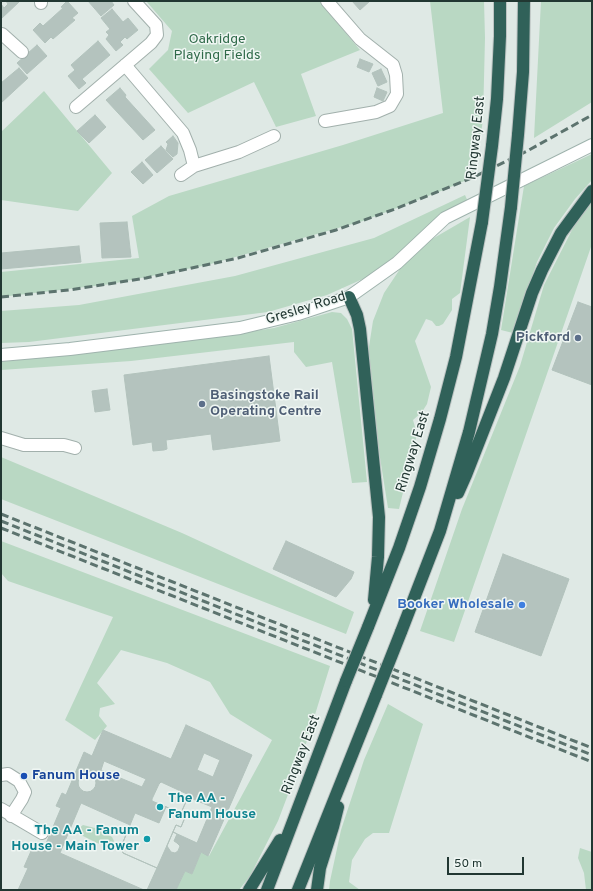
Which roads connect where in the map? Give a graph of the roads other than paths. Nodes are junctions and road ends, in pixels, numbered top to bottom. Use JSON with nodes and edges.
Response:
{"nodes":[{"id":1,"x":134,"y":1,"type":"edge"},
{"id":2,"x":327,"y":1,"type":"edge"},
{"id":3,"x":498,"y":1,"type":"edge"},
{"id":4,"x":524,"y":1,"type":"edge"},
{"id":5,"x":529,"y":1,"type":"edge"},
{"id":6,"x":1,"y":35,"type":"edge"},
{"id":7,"x":22,"y":52,"type":"dead end"},
{"id":8,"x":126,"y":65,"type":"junction"},
{"id":9,"x":523,"y":72,"type":"junction"},
{"id":10,"x":76,"y":107,"type":"dead end"},
{"id":11,"x":325,"y":120,"type":"dead end"},
{"id":12,"x":274,"y":136,"type":"dead end"},
{"id":13,"x":592,"y":145,"type":"edge"},
{"id":14,"x":194,"y":166,"type":"junction"},
{"id":15,"x":181,"y":175,"type":"dead end"},
{"id":16,"x":592,"y":191,"type":"edge"},
{"id":17,"x":349,"y":297,"type":"junction"},
{"id":18,"x":1,"y":355,"type":"edge"},
{"id":19,"x":1,"y":438,"type":"edge"},
{"id":20,"x":75,"y":448,"type":"dead end"},
{"id":21,"x":440,"y":531,"type":"junction"},
{"id":22,"x":370,"y":622,"type":"junction"},
{"id":23,"x":345,"y":774,"type":"junction"},
{"id":24,"x":1,"y":775,"type":"edge"},
{"id":25,"x":6,"y":812,"type":"edge"},
{"id":26,"x":297,"y":812,"type":"junction"},
{"id":27,"x":42,"y":833,"type":"dead end"},
{"id":28,"x":249,"y":890,"type":"edge"},
{"id":29,"x":267,"y":890,"type":"edge"},
{"id":30,"x":298,"y":890,"type":"edge"},
{"id":31,"x":317,"y":890,"type":"edge"}],
"edges":[{"from":1,"to":8,"type":"street"},
{"from":2,"to":11,"type":"street"},
{"from":3,"to":22,"type":"highway","name":"Ringway East","bridge":true},
{"from":4,"to":9,"type":"highway"},
{"from":5,"to":9,"type":"highway"},
{"from":6,"to":7,"type":"street"},
{"from":8,"to":10,"type":"street"},
{"from":8,"to":14,"type":"street"},
{"from":9,"to":21,"type":"highway","bridge":true},
{"from":12,"to":14,"type":"street"},
{"from":13,"to":17,"type":"street","name":"Gresley Road"},
{"from":14,"to":15,"type":"street"},
{"from":16,"to":21,"type":"highway"},
{"from":17,"to":18,"type":"street","name":"Gresley Road"},
{"from":17,"to":22,"type":"highway"},
{"from":19,"to":20,"type":"street"},
{"from":21,"to":23,"type":"highway","bridge":true},
{"from":22,"to":26,"type":"highway","name":"Ringway East","bridge":true},
{"from":23,"to":30,"type":"highway"},
{"from":23,"to":31,"type":"highway"},
{"from":24,"to":25,"type":"street"},
{"from":25,"to":27,"type":"street"},
{"from":26,"to":28,"type":"highway"},
{"from":26,"to":29,"type":"highway","name":"Ringway East"}]}
